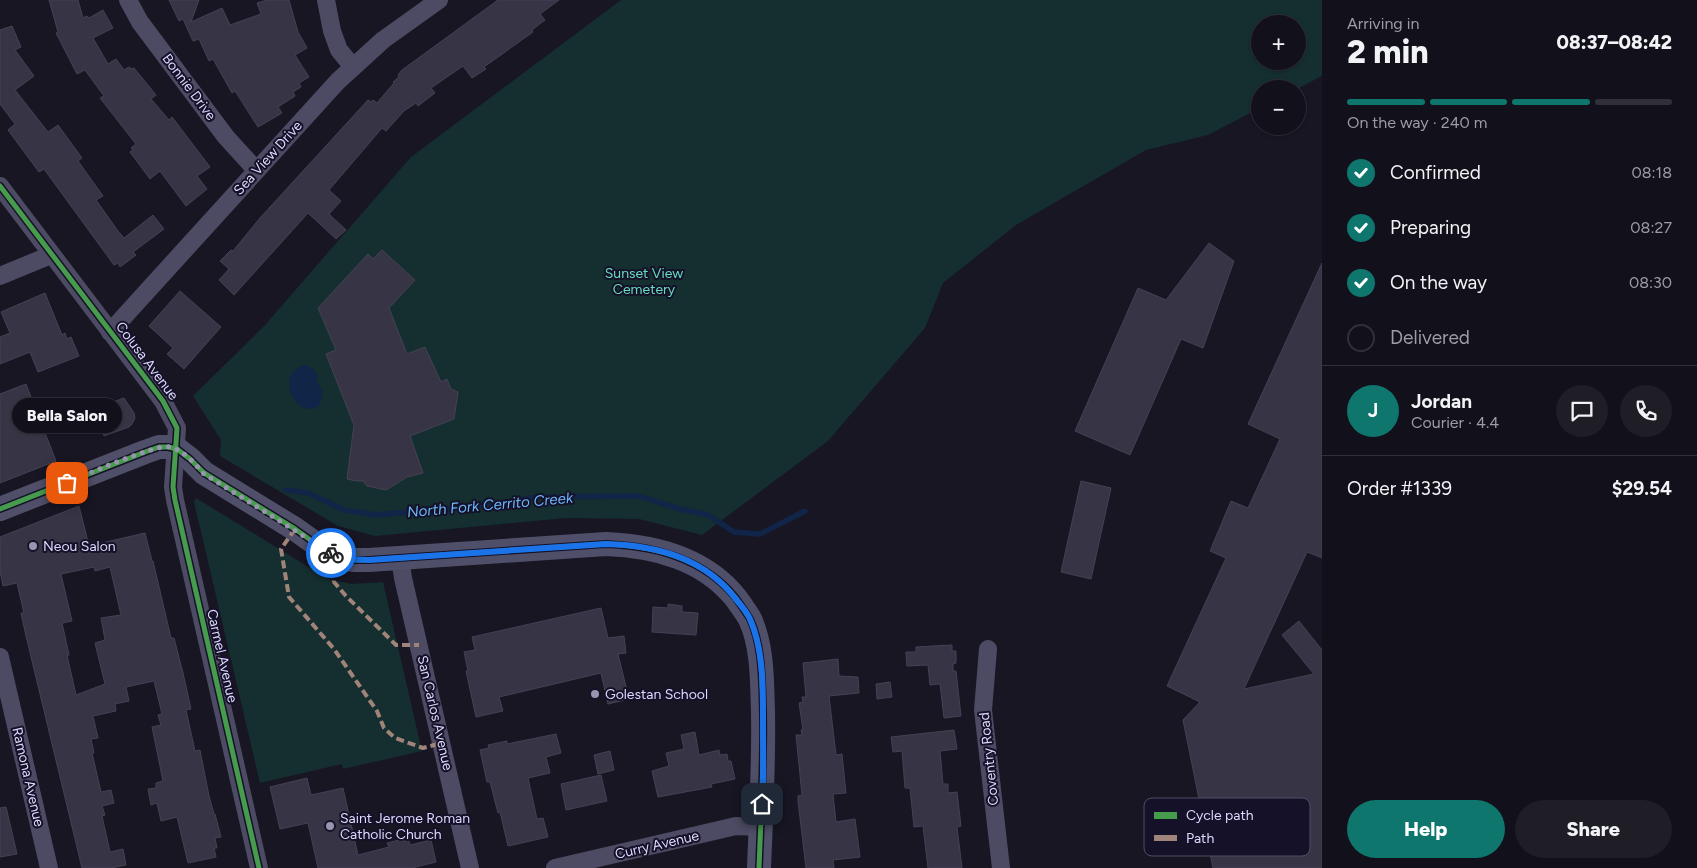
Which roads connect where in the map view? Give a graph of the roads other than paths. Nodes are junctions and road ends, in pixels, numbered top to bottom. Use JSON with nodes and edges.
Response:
{"nodes":[{"id":1,"x":128,"y":0,"type":"edge"},
{"id":2,"x":326,"y":0,"type":"edge"},
{"id":3,"x":439,"y":0,"type":"edge"},
{"id":4,"x":353,"y":67,"type":"junction"},
{"id":5,"x":256,"y":170,"type":"junction"},
{"id":6,"x":0,"y":186,"type":"edge"},
{"id":7,"x":51,"y":255,"type":"junction"},
{"id":8,"x":0,"y":276,"type":"edge"},
{"id":9,"x":110,"y":332,"type":"junction"},
{"id":10,"x":177,"y":449,"type":"junction"},
{"id":11,"x":0,"y":509,"type":"edge"},
{"id":12,"x":400,"y":558,"type":"junction"},
{"id":13,"x":988,"y":650,"type":"dead end"},
{"id":14,"x":0,"y":657,"type":"edge"},
{"id":15,"x":760,"y":827,"type":"junction"},
{"id":16,"x":49,"y":868,"type":"edge"},
{"id":17,"x":259,"y":868,"type":"edge"},
{"id":18,"x":470,"y":868,"type":"edge"},
{"id":19,"x":555,"y":868,"type":"edge"},
{"id":20,"x":759,"y":868,"type":"edge"},
{"id":21,"x":1002,"y":868,"type":"edge"}],
"edges":[{"from":1,"to":5,"type":"street","name":"Bonnie Drive"},
{"from":2,"to":4,"type":"street"},
{"from":3,"to":4,"type":"street","name":"Sea View Drive"},
{"from":4,"to":5,"type":"street","name":"Sea View Drive"},
{"from":5,"to":9,"type":"street","name":"Sea View Drive"},
{"from":6,"to":7,"type":"street","name":"Colusa Avenue"},
{"from":7,"to":8,"type":"street"},
{"from":7,"to":9,"type":"street","name":"Colusa Avenue"},
{"from":9,"to":10,"type":"street","name":"Colusa Avenue"},
{"from":10,"to":11,"type":"street"},
{"from":10,"to":12,"type":"street"},
{"from":10,"to":17,"type":"street","name":"Carmel Avenue"},
{"from":12,"to":15,"type":"street"},
{"from":12,"to":18,"type":"street","name":"San Carlos Avenue"},
{"from":13,"to":21,"type":"street","name":"Coventry Road"},
{"from":14,"to":16,"type":"street","name":"Ramona Avenue"},
{"from":15,"to":19,"type":"street","name":"Curry Avenue"},
{"from":15,"to":20,"type":"street"}]}
